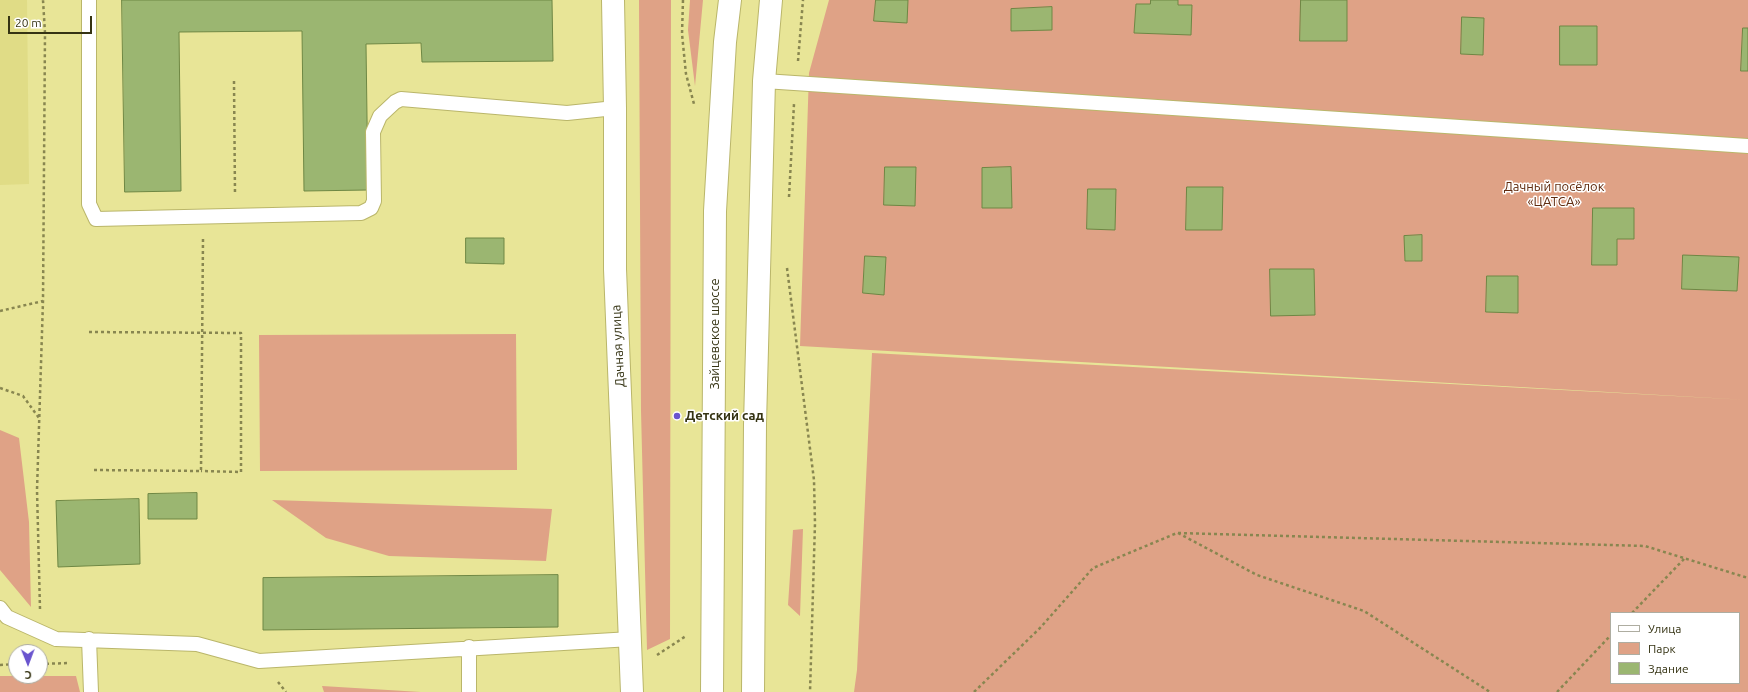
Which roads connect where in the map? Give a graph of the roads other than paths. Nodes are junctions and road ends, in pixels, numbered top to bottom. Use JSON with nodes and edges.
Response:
{"nodes":[{"id":1,"x":89,"y":0,"type":"edge"},
{"id":2,"x":613,"y":0,"type":"edge"},
{"id":3,"x":730,"y":0,"type":"edge"},
{"id":4,"x":771,"y":0,"type":"edge"},
{"id":5,"x":764,"y":81,"type":"junction"},
{"id":6,"x":615,"y":108,"type":"junction"},
{"id":7,"x":1748,"y":146,"type":"edge"},
{"id":8,"x":0,"y":608,"type":"edge"},
{"id":9,"x":89,"y":639,"type":"junction"},
{"id":10,"x":631,"y":639,"type":"junction"},
{"id":11,"x":469,"y":648,"type":"junction"},
{"id":12,"x":91,"y":692,"type":"edge"},
{"id":13,"x":469,"y":692,"type":"edge"},
{"id":14,"x":632,"y":692,"type":"edge"},
{"id":15,"x":712,"y":692,"type":"edge"},
{"id":16,"x":753,"y":692,"type":"edge"}],
"edges":[{"from":1,"to":6,"type":"lane"},
{"from":2,"to":6,"type":"main road","name":"Дачная улица"},
{"from":3,"to":15,"type":"main road","name":"Зайцевское шоссе"},
{"from":4,"to":5,"type":"main road"},
{"from":5,"to":7,"type":"lane"},
{"from":5,"to":16,"type":"main road"},
{"from":6,"to":10,"type":"main road","name":"Дачная улица"},
{"from":8,"to":9,"type":"lane"},
{"from":9,"to":11,"type":"lane"},
{"from":9,"to":12,"type":"lane"},
{"from":10,"to":11,"type":"lane"},
{"from":10,"to":14,"type":"main road","name":"Дачная улица"},
{"from":11,"to":13,"type":"lane"}]}
